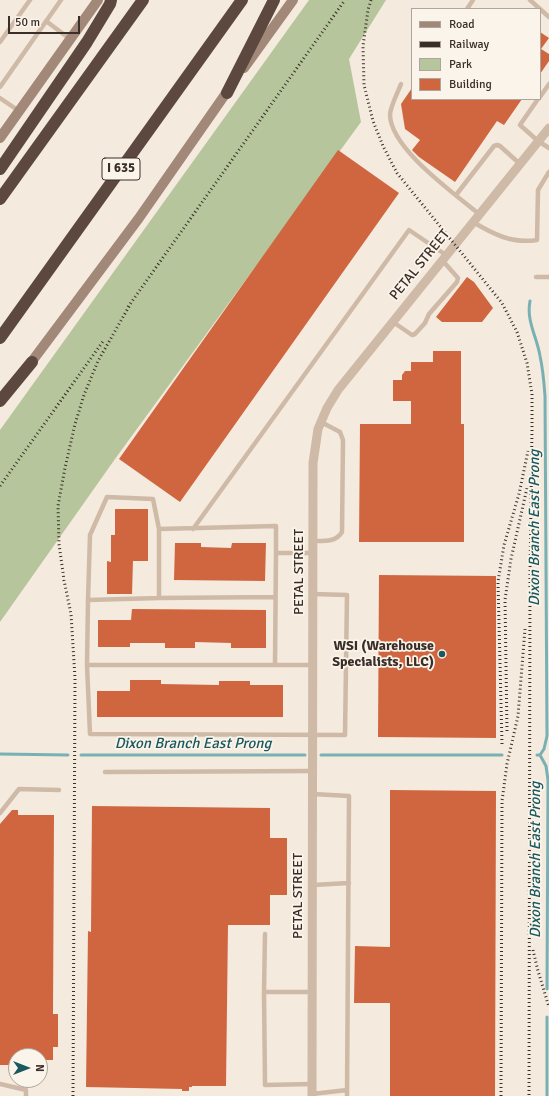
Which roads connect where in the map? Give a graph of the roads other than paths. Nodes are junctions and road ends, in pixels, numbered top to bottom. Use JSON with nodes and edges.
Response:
{"nodes":[{"id":1,"x":30,"y":0,"type":"edge"},
{"id":2,"x":61,"y":0,"type":"edge"},
{"id":3,"x":98,"y":0,"type":"edge"},
{"id":4,"x":111,"y":0,"type":"edge"},
{"id":5,"x":143,"y":0,"type":"edge"},
{"id":6,"x":242,"y":0,"type":"edge"},
{"id":7,"x":274,"y":0,"type":"edge"},
{"id":8,"x":293,"y":0,"type":"edge"},
{"id":9,"x":530,"y":0,"type":"edge"},
{"id":10,"x":539,"y":8,"type":"edge"},
{"id":11,"x":541,"y":10,"type":"edge"},
{"id":12,"x":549,"y":17,"type":"edge"},
{"id":13,"x":46,"y":21,"type":"junction"},
{"id":14,"x":70,"y":39,"type":"junction"},
{"id":15,"x":0,"y":42,"type":"edge"},
{"id":16,"x":402,"y":84,"type":"dead end"},
{"id":17,"x":549,"y":84,"type":"edge"},
{"id":18,"x":0,"y":87,"type":"edge"},
{"id":19,"x":227,"y":93,"type":"junction"},
{"id":20,"x":541,"y":95,"type":"edge"},
{"id":21,"x":0,"y":98,"type":"edge"},
{"id":22,"x":538,"y":100,"type":"edge"},
{"id":23,"x":19,"y":111,"type":"junction"},
{"id":24,"x":549,"y":128,"type":"edge"},
{"id":25,"x":0,"y":138,"type":"edge"},
{"id":26,"x":538,"y":141,"type":"junction"},
{"id":27,"x":549,"y":148,"type":"edge"},
{"id":28,"x":520,"y":164,"type":"junction"},
{"id":29,"x":0,"y":169,"type":"edge"},
{"id":30,"x":549,"y":172,"type":"edge"},
{"id":31,"x":456,"y":195,"type":"junction"},
{"id":32,"x":0,"y":199,"type":"edge"},
{"id":33,"x":476,"y":218,"type":"junction"},
{"id":34,"x":444,"y":258,"type":"junction"},
{"id":35,"x":536,"y":277,"type":"dead end"},
{"id":36,"x":549,"y":277,"type":"edge"},
{"id":37,"x":393,"y":322,"type":"junction"},
{"id":38,"x":0,"y":338,"type":"edge"},
{"id":39,"x":32,"y":362,"type":"junction"},
{"id":40,"x":0,"y":401,"type":"edge"},
{"id":41,"x":0,"y":409,"type":"edge"},
{"id":42,"x":321,"y":422,"type":"junction"},
{"id":43,"x":159,"y":529,"type":"junction"},
{"id":44,"x":193,"y":529,"type":"junction"},
{"id":45,"x":313,"y":542,"type":"junction"},
{"id":46,"x":276,"y":553,"type":"junction"},
{"id":47,"x":313,"y":553,"type":"junction"},
{"id":48,"x":313,"y":594,"type":"junction"},
{"id":49,"x":275,"y":596,"type":"junction"},
{"id":50,"x":159,"y":598,"type":"junction"},
{"id":51,"x":88,"y":600,"type":"junction"},
{"id":52,"x":88,"y":664,"type":"junction"},
{"id":53,"x":275,"y":665,"type":"junction"},
{"id":54,"x":313,"y":665,"type":"junction"},
{"id":55,"x":313,"y":736,"type":"junction"},
{"id":56,"x":313,"y":771,"type":"junction"},
{"id":57,"x":105,"y":772,"type":"dead end"},
{"id":58,"x":59,"y":790,"type":"dead end"},
{"id":59,"x":313,"y":794,"type":"junction"},
{"id":60,"x":0,"y":813,"type":"edge"},
{"id":61,"x":349,"y":883,"type":"junction"},
{"id":62,"x":313,"y":885,"type":"junction"},
{"id":63,"x":266,"y":934,"type":"dead end"},
{"id":64,"x":264,"y":992,"type":"junction"},
{"id":65,"x":312,"y":992,"type":"junction"},
{"id":66,"x":0,"y":1084,"type":"edge"},
{"id":67,"x":312,"y":1084,"type":"junction"},
{"id":68,"x":347,"y":1090,"type":"junction"},
{"id":69,"x":312,"y":1095,"type":"edge"},
{"id":70,"x":26,"y":1096,"type":"edge"},
{"id":71,"x":347,"y":1096,"type":"edge"}],
"edges":[{"from":1,"to":15,"type":"lane"},
{"from":2,"to":13,"type":"lane"},
{"from":3,"to":14,"type":"main road"},
{"from":4,"to":29,"type":"highway"},
{"from":5,"to":32,"type":"highway"},
{"from":6,"to":38,"type":"highway","number":"I 635"},
{"from":7,"to":19,"type":"highway"},
{"from":8,"to":19,"type":"main road"},
{"from":9,"to":10,"type":"lane"},
{"from":11,"to":12,"type":"lane"},
{"from":13,"to":14,"type":"lane"},
{"from":13,"to":18,"type":"lane"},
{"from":14,"to":23,"type":"main road"},
{"from":16,"to":31,"type":"lane"},
{"from":17,"to":20,"type":"lane"},
{"from":19,"to":39,"type":"main road"},
{"from":21,"to":23,"type":"lane"},
{"from":22,"to":26,"type":"lane"},
{"from":23,"to":25,"type":"main road"},
{"from":24,"to":26,"type":"street","name":"PETAL STREET"},
{"from":26,"to":27,"type":"lane"},
{"from":26,"to":28,"type":"street","name":"PETAL STREET"},
{"from":28,"to":31,"type":"lane"},
{"from":28,"to":33,"type":"street","name":"PETAL STREET"},
{"from":30,"to":33,"type":"lane"},
{"from":31,"to":33,"type":"lane"},
{"from":33,"to":34,"type":"street","name":"PETAL STREET"},
{"from":34,"to":37,"type":"street","name":"PETAL STREET"},
{"from":34,"to":37,"type":"lane"},
{"from":34,"to":44,"type":"lane"},
{"from":35,"to":36,"type":"lane"},
{"from":37,"to":42,"type":"street","name":"PETAL STREET"},
{"from":39,"to":40,"type":"highway"},
{"from":39,"to":41,"type":"main road"},
{"from":42,"to":45,"type":"street","name":"PETAL STREET"},
{"from":42,"to":45,"type":"lane"},
{"from":43,"to":44,"type":"lane"},
{"from":43,"to":50,"type":"lane"},
{"from":43,"to":51,"type":"lane"},
{"from":44,"to":46,"type":"lane"},
{"from":45,"to":47,"type":"street","name":"PETAL STREET"},
{"from":46,"to":47,"type":"lane"},
{"from":46,"to":49,"type":"lane"},
{"from":47,"to":48,"type":"street","name":"PETAL STREET"},
{"from":48,"to":54,"type":"street","name":"PETAL STREET"},
{"from":48,"to":55,"type":"lane"},
{"from":49,"to":50,"type":"lane"},
{"from":49,"to":53,"type":"lane"},
{"from":50,"to":51,"type":"lane"},
{"from":51,"to":52,"type":"lane"},
{"from":52,"to":53,"type":"lane"},
{"from":52,"to":55,"type":"lane"},
{"from":53,"to":54,"type":"lane"},
{"from":54,"to":55,"type":"street","name":"PETAL STREET"},
{"from":55,"to":56,"type":"street","name":"PETAL STREET"},
{"from":56,"to":57,"type":"lane"},
{"from":56,"to":59,"type":"street","name":"PETAL STREET"},
{"from":58,"to":60,"type":"lane"},
{"from":59,"to":61,"type":"lane"},
{"from":59,"to":62,"type":"street","name":"PETAL STREET"},
{"from":61,"to":62,"type":"lane"},
{"from":61,"to":68,"type":"lane"},
{"from":62,"to":65,"type":"street","name":"PETAL STREET"},
{"from":63,"to":64,"type":"lane"},
{"from":64,"to":65,"type":"lane"},
{"from":64,"to":67,"type":"lane"},
{"from":65,"to":67,"type":"street","name":"PETAL STREET"},
{"from":66,"to":70,"type":"lane"},
{"from":67,"to":69,"type":"street","name":"PETAL STREET"},
{"from":68,"to":69,"type":"lane"},
{"from":68,"to":71,"type":"lane"}]}
